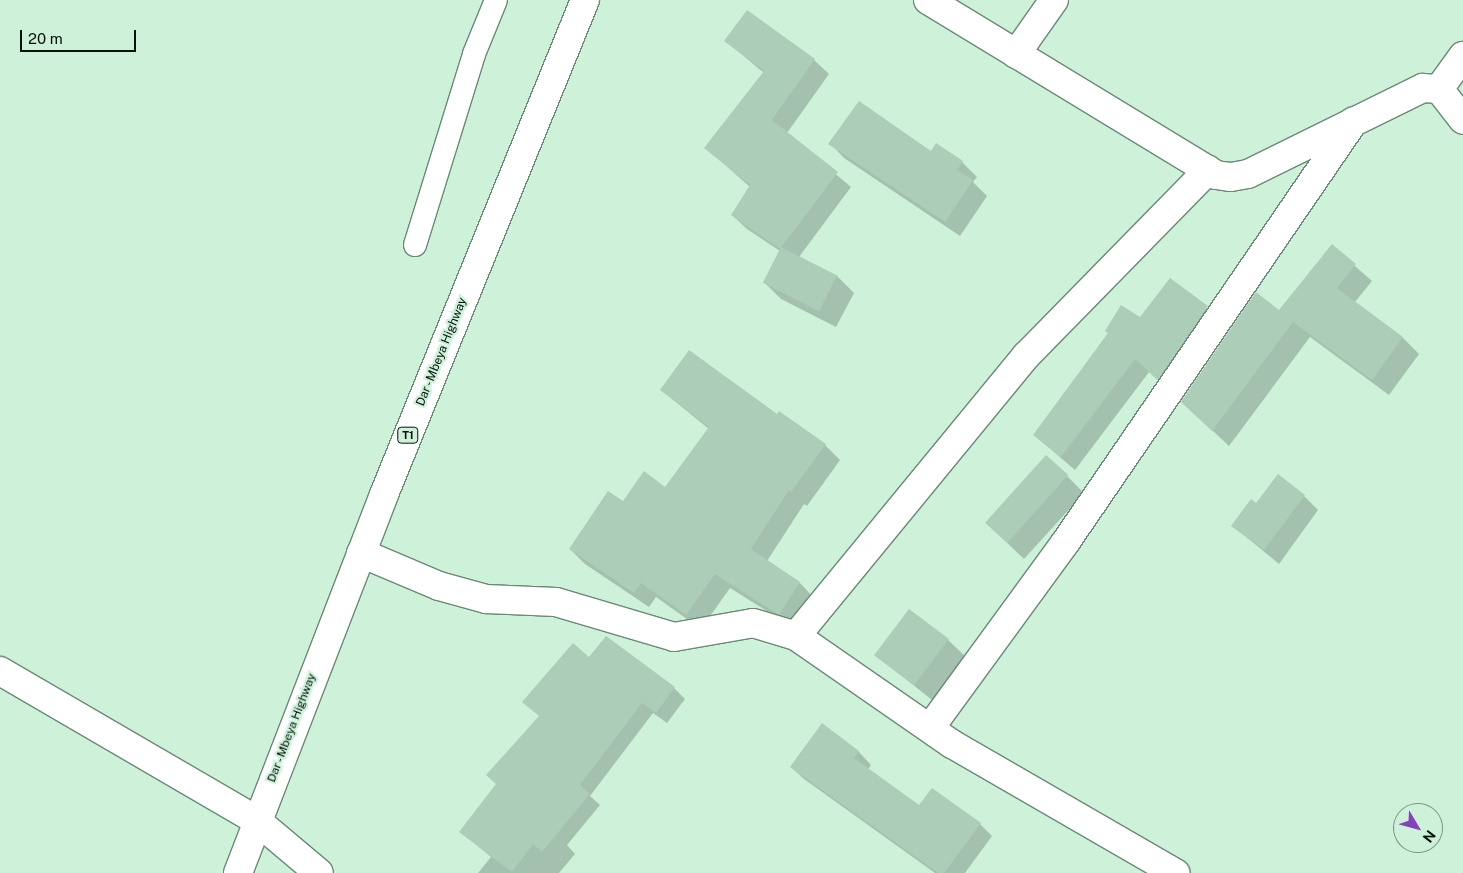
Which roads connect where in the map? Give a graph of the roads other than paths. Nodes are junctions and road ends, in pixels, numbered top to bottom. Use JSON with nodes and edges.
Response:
{"nodes":[{"id":1,"x":496,"y":0,"type":"edge"},
{"id":2,"x":586,"y":0,"type":"edge"},
{"id":3,"x":928,"y":0,"type":"edge"},
{"id":4,"x":1054,"y":0,"type":"edge"},
{"id":5,"x":1016,"y":54,"type":"junction"},
{"id":6,"x":1463,"y":56,"type":"edge"},
{"id":7,"x":1439,"y":89,"type":"junction"},
{"id":8,"x":1463,"y":120,"type":"edge"},
{"id":9,"x":1354,"y":122,"type":"junction"},
{"id":10,"x":1208,"y":170,"type":"junction"},
{"id":11,"x":415,"y":245,"type":"dead end"},
{"id":12,"x":361,"y":553,"type":"junction"},
{"id":13,"x":796,"y":636,"type":"junction"},
{"id":14,"x":0,"y":671,"type":"edge"},
{"id":15,"x":930,"y":728,"type":"junction"},
{"id":16,"x":256,"y":820,"type":"junction"},
{"id":17,"x":238,"y":873,"type":"edge"},
{"id":18,"x":319,"y":873,"type":"edge"},
{"id":19,"x":1175,"y":873,"type":"edge"}],
"edges":[{"from":1,"to":11,"type":"lane"},
{"from":2,"to":12,"type":"main road","name":"Dar - Mbeya Highway","number":"T1"},
{"from":3,"to":5,"type":"main road"},
{"from":4,"to":5,"type":"main road"},
{"from":5,"to":10,"type":"main road"},
{"from":6,"to":7,"type":"main road"},
{"from":7,"to":8,"type":"main road"},
{"from":7,"to":9,"type":"main road"},
{"from":9,"to":10,"type":"main road"},
{"from":9,"to":15,"type":"main road"},
{"from":10,"to":13,"type":"main road"},
{"from":12,"to":13,"type":"main road"},
{"from":12,"to":16,"type":"main road","name":"Dar - Mbeya Highway","number":"T1"},
{"from":13,"to":15,"type":"main road"},
{"from":14,"to":16,"type":"main road"},
{"from":15,"to":19,"type":"main road"},
{"from":16,"to":17,"type":"main road","name":"Dar - Mbeya Highway","number":"T1"},
{"from":16,"to":18,"type":"main road"}]}
